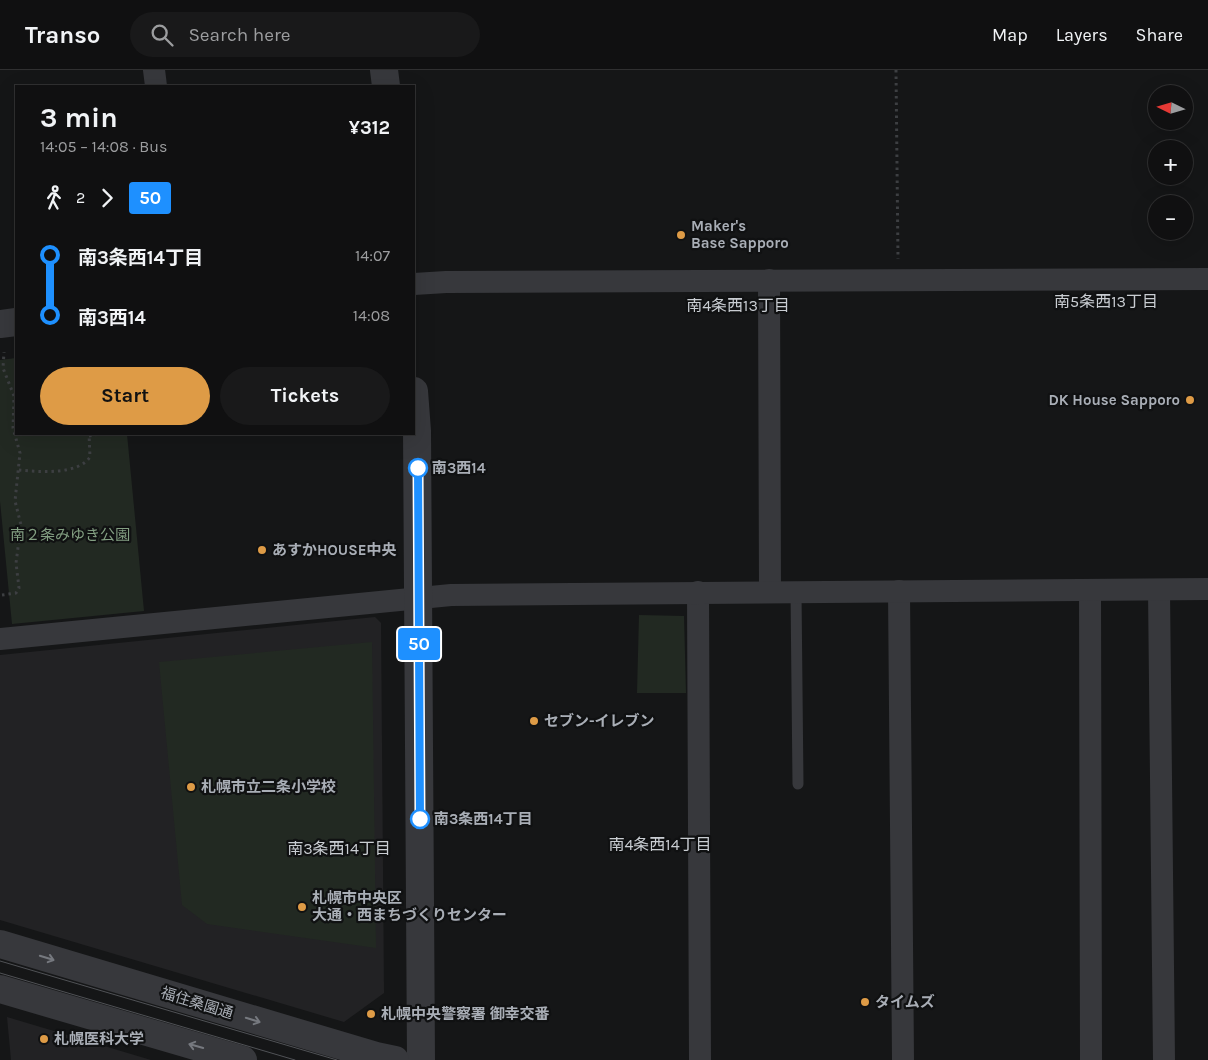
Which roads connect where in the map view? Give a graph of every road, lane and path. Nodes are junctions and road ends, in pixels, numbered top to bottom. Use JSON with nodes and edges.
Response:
{"nodes":[{"id":1,"x":154,"y":70,"type":"edge"},
{"id":2,"x":384,"y":70,"type":"edge"},
{"id":3,"x":896,"y":70,"type":"edge"},
{"id":4,"x":156,"y":85,"type":"edge"},
{"id":5,"x":386,"y":85,"type":"edge"},
{"id":6,"x":898,"y":264,"type":"dead end"},
{"id":7,"x":1208,"y":279,"type":"edge"},
{"id":8,"x":769,"y":280,"type":"junction"},
{"id":9,"x":415,"y":284,"type":"edge"},
{"id":10,"x":15,"y":322,"type":"edge"},
{"id":11,"x":0,"y":324,"type":"edge"},
{"id":12,"x":4,"y":352,"type":"dead end"},
{"id":13,"x":415,"y":404,"type":"edge"},
{"id":14,"x":89,"y":435,"type":"edge"},
{"id":15,"x":19,"y":470,"type":"junction"},
{"id":16,"x":1208,"y":589,"type":"edge"},
{"id":17,"x":1090,"y":590,"type":"junction"},
{"id":18,"x":1159,"y":590,"type":"junction"},
{"id":19,"x":899,"y":591,"type":"junction"},
{"id":20,"x":698,"y":592,"type":"junction"},
{"id":21,"x":770,"y":592,"type":"junction"},
{"id":22,"x":796,"y":592,"type":"junction"},
{"id":23,"x":2,"y":595,"type":"dead end"},
{"id":24,"x":418,"y":598,"type":"junction"},
{"id":25,"x":0,"y":639,"type":"edge"},
{"id":26,"x":798,"y":784,"type":"dead end"},
{"id":27,"x":0,"y":944,"type":"edge"},
{"id":28,"x":0,"y":989,"type":"edge"},
{"id":29,"x":243,"y":1060,"type":"edge"},
{"id":30,"x":395,"y":1060,"type":"edge"},
{"id":31,"x":421,"y":1060,"type":"edge"},
{"id":32,"x":700,"y":1060,"type":"edge"},
{"id":33,"x":902,"y":1060,"type":"edge"},
{"id":34,"x":1091,"y":1060,"type":"edge"},
{"id":35,"x":1164,"y":1060,"type":"edge"}],
"edges":[{"from":1,"to":4,"type":"street"},
{"from":2,"to":5,"type":"street"},
{"from":3,"to":6,"type":"path"},
{"from":7,"to":8,"type":"street"},
{"from":8,"to":9,"type":"street"},
{"from":8,"to":21,"type":"street"},
{"from":10,"to":11,"type":"street"},
{"from":12,"to":15,"type":"path"},
{"from":13,"to":24,"type":"street"},
{"from":14,"to":15,"type":"path"},
{"from":15,"to":23,"type":"path"},
{"from":16,"to":18,"type":"street"},
{"from":17,"to":18,"type":"street"},
{"from":17,"to":19,"type":"street"},
{"from":17,"to":34,"type":"street"},
{"from":18,"to":35,"type":"street"},
{"from":19,"to":22,"type":"street"},
{"from":19,"to":33,"type":"street"},
{"from":20,"to":21,"type":"street"},
{"from":20,"to":24,"type":"street"},
{"from":20,"to":32,"type":"street"},
{"from":21,"to":22,"type":"street"},
{"from":22,"to":26,"type":"lane"},
{"from":24,"to":25,"type":"street"},
{"from":24,"to":31,"type":"street"},
{"from":27,"to":30,"type":"street","name":"福住桑園通","one_way":true},
{"from":29,"to":28,"type":"street","one_way":true}]}
